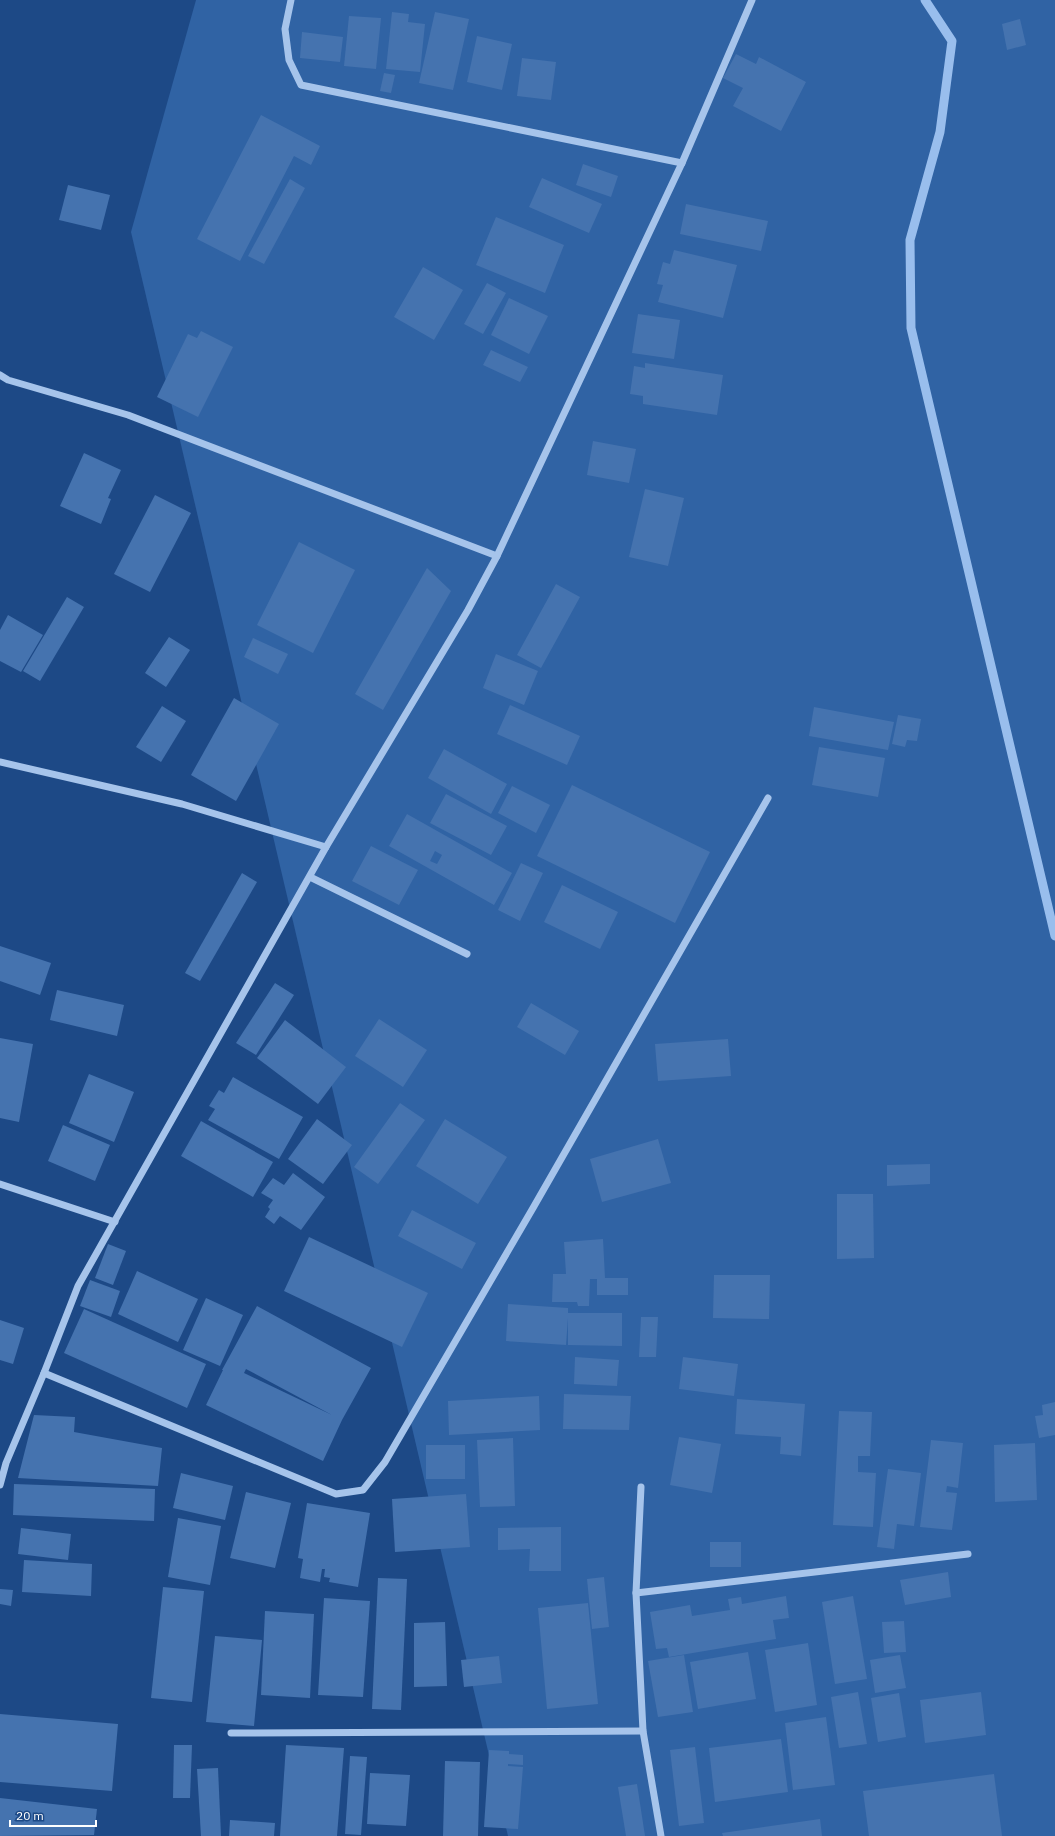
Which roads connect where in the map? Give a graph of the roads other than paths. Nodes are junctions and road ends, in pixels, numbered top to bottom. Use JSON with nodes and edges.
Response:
{"nodes":[{"id":1,"x":291,"y":0,"type":"edge"},
{"id":2,"x":752,"y":0,"type":"edge"},
{"id":3,"x":682,"y":163,"type":"junction"},
{"id":4,"x":0,"y":375,"type":"edge"},
{"id":5,"x":497,"y":556,"type":"junction"},
{"id":6,"x":0,"y":762,"type":"edge"},
{"id":7,"x":768,"y":798,"type":"dead end"},
{"id":8,"x":326,"y":847,"type":"junction"},
{"id":9,"x":310,"y":877,"type":"junction"},
{"id":10,"x":467,"y":954,"type":"dead end"},
{"id":11,"x":0,"y":1184,"type":"edge"},
{"id":12,"x":115,"y":1222,"type":"junction"},
{"id":13,"x":44,"y":1373,"type":"junction"},
{"id":14,"x":0,"y":1485,"type":"edge"},
{"id":15,"x":641,"y":1488,"type":"dead end"},
{"id":16,"x":968,"y":1554,"type":"dead end"},
{"id":17,"x":636,"y":1593,"type":"junction"},
{"id":18,"x":643,"y":1731,"type":"junction"},
{"id":19,"x":231,"y":1733,"type":"dead end"},
{"id":20,"x":661,"y":1836,"type":"edge"}],
"edges":[{"from":1,"to":3,"type":"street"},
{"from":2,"to":3,"type":"street"},
{"from":3,"to":5,"type":"street"},
{"from":4,"to":5,"type":"street"},
{"from":5,"to":8,"type":"street"},
{"from":6,"to":8,"type":"street"},
{"from":7,"to":13,"type":"street"},
{"from":8,"to":9,"type":"street"},
{"from":9,"to":10,"type":"street"},
{"from":9,"to":12,"type":"street"},
{"from":11,"to":12,"type":"street"},
{"from":12,"to":13,"type":"street"},
{"from":13,"to":14,"type":"street"},
{"from":15,"to":17,"type":"street"},
{"from":16,"to":17,"type":"street"},
{"from":17,"to":18,"type":"street"},
{"from":18,"to":19,"type":"street"},
{"from":18,"to":20,"type":"street"}]}
